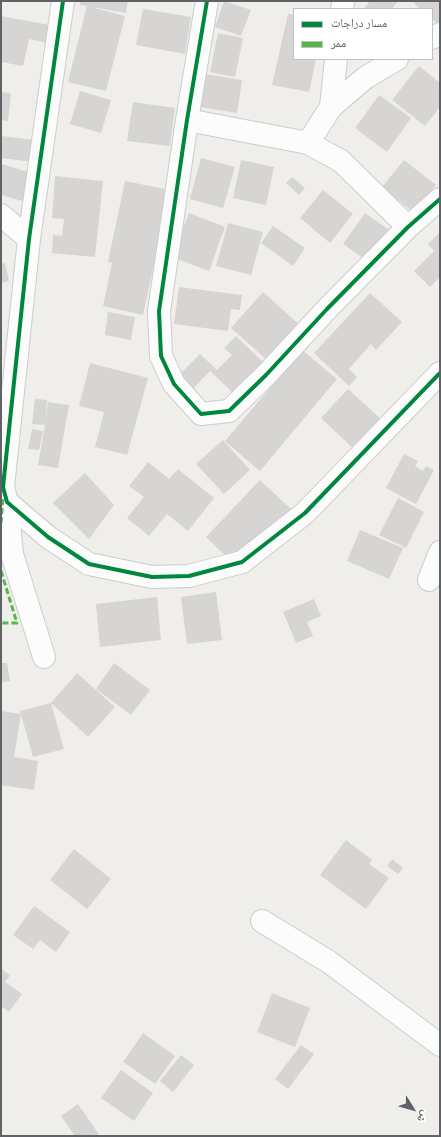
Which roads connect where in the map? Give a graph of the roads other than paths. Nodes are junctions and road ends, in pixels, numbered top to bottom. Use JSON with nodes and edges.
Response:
{"nodes":[{"id":1,"x":63,"y":1,"type":"edge"},
{"id":2,"x":206,"y":1,"type":"edge"},
{"id":3,"x":336,"y":60,"type":"edge"},
{"id":4,"x":395,"y":60,"type":"edge"},
{"id":5,"x":331,"y":107,"type":"junction"},
{"id":6,"x":186,"y":120,"type":"junction"},
{"id":7,"x":308,"y":143,"type":"junction"},
{"id":8,"x":440,"y":198,"type":"edge"},
{"id":9,"x":1,"y":215,"type":"edge"},
{"id":10,"x":408,"y":227,"type":"junction"},
{"id":11,"x":30,"y":240,"type":"junction"},
{"id":12,"x":440,"y":373,"type":"edge"},
{"id":13,"x":7,"y":502,"type":"junction"},
{"id":14,"x":440,"y":552,"type":"edge"},
{"id":15,"x":429,"y":580,"type":"dead end"},
{"id":16,"x":44,"y":657,"type":"dead end"},
{"id":17,"x":262,"y":921,"type":"dead end"},
{"id":18,"x":440,"y":1045,"type":"edge"}],
"edges":[{"from":1,"to":11,"type":"street"},
{"from":2,"to":6,"type":"street"},
{"from":3,"to":5,"type":"street"},
{"from":4,"to":5,"type":"street"},
{"from":5,"to":7,"type":"street"},
{"from":6,"to":7,"type":"street"},
{"from":6,"to":10,"type":"street"},
{"from":7,"to":10,"type":"street"},
{"from":8,"to":10,"type":"street"},
{"from":9,"to":11,"type":"street"},
{"from":11,"to":13,"type":"street"},
{"from":12,"to":13,"type":"street"},
{"from":13,"to":16,"type":"street"},
{"from":14,"to":15,"type":"street"},
{"from":17,"to":18,"type":"street"}]}
